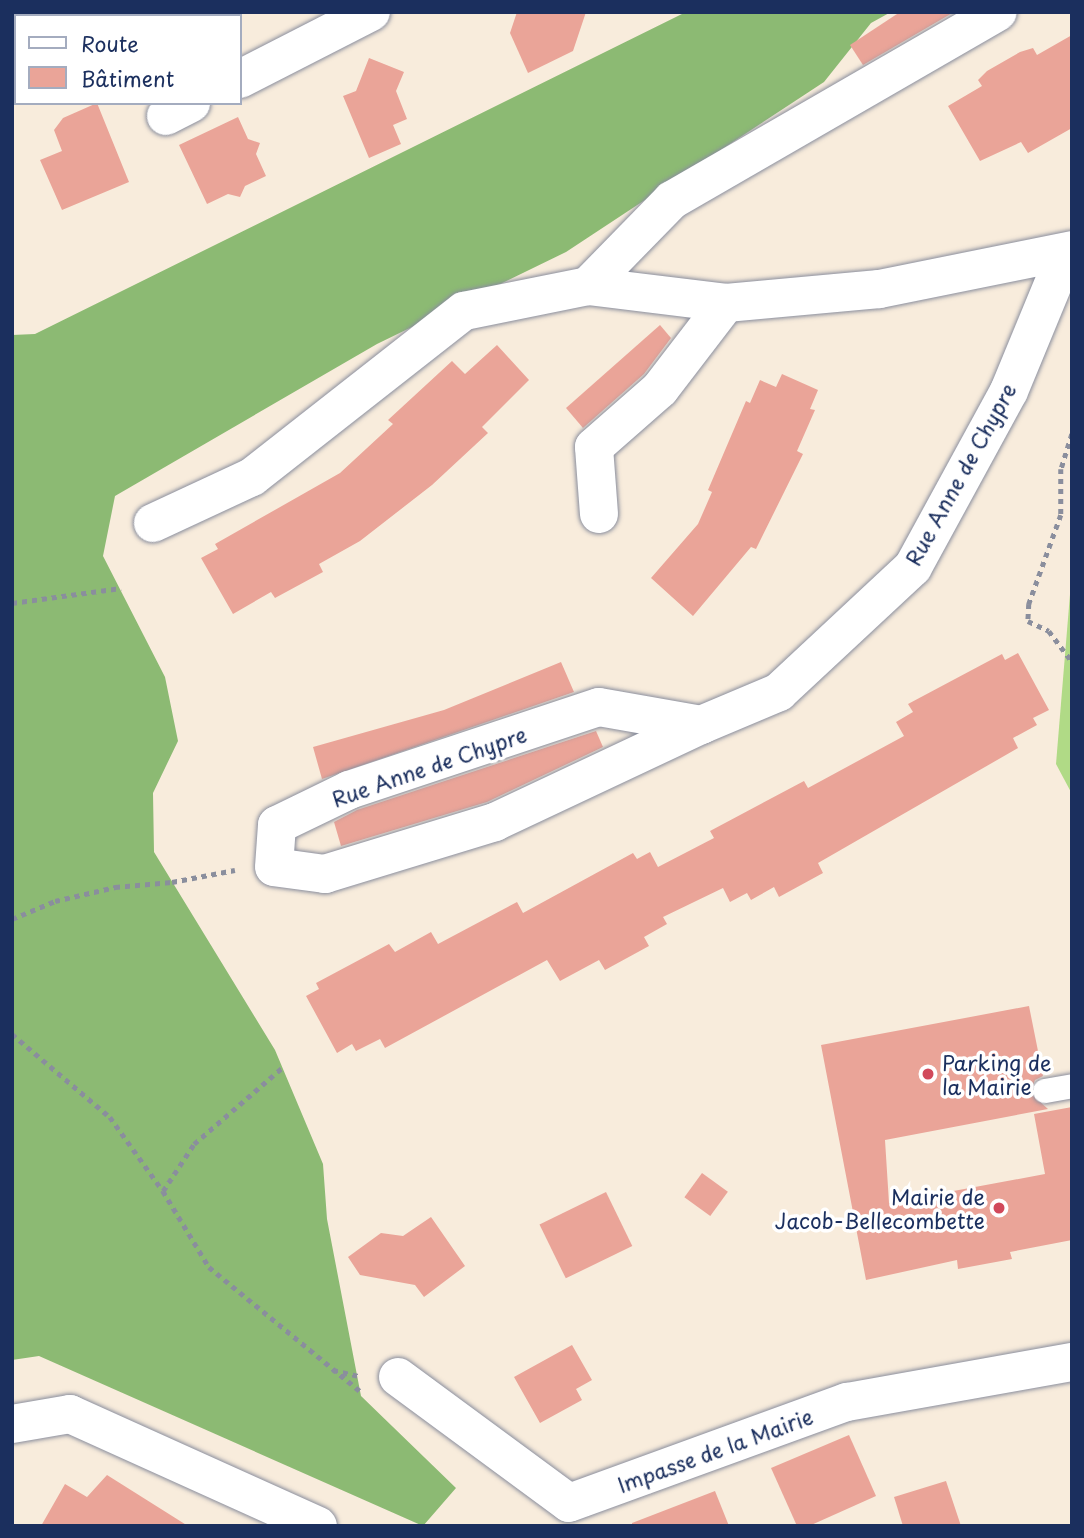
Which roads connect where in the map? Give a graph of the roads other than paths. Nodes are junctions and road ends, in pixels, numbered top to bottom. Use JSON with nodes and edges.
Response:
{"nodes":[{"id":1,"x":371,"y":12,"type":"edge"},
{"id":2,"x":998,"y":12,"type":"edge"},
{"id":3,"x":242,"y":78,"type":"edge"},
{"id":4,"x":1069,"y":252,"type":"edge"},
{"id":5,"x":588,"y":286,"type":"junction"},
{"id":6,"x":726,"y":303,"type":"junction"},
{"id":7,"x":599,"y":514,"type":"dead end"},
{"id":8,"x":153,"y":523,"type":"dead end"},
{"id":9,"x":701,"y":725,"type":"junction"},
{"id":10,"x":1072,"y":1086,"type":"edge"},
{"id":11,"x":1045,"y":1091,"type":"dead end"},
{"id":12,"x":1072,"y":1362,"type":"edge"},
{"id":13,"x":398,"y":1377,"type":"dead end"},
{"id":14,"x":12,"y":1424,"type":"edge"},
{"id":15,"x":318,"y":1526,"type":"edge"}],
"edges":[{"from":1,"to":3,"type":"street"},
{"from":2,"to":5,"type":"street"},
{"from":4,"to":6,"type":"street","name":"Rue Anne de Chypre"},
{"from":4,"to":9,"type":"street","name":"Rue Anne de Chypre"},
{"from":5,"to":6,"type":"street","name":"Rue Anne de Chypre"},
{"from":5,"to":8,"type":"street","name":"Rue Anne de Chypre"},
{"from":6,"to":7,"type":"street"},
{"from":9,"to":9,"type":"street","name":"Rue Anne de Chypre"},
{"from":10,"to":11,"type":"lane"},
{"from":12,"to":13,"type":"street","name":"Impasse de la Mairie"},
{"from":14,"to":15,"type":"street"}]}
